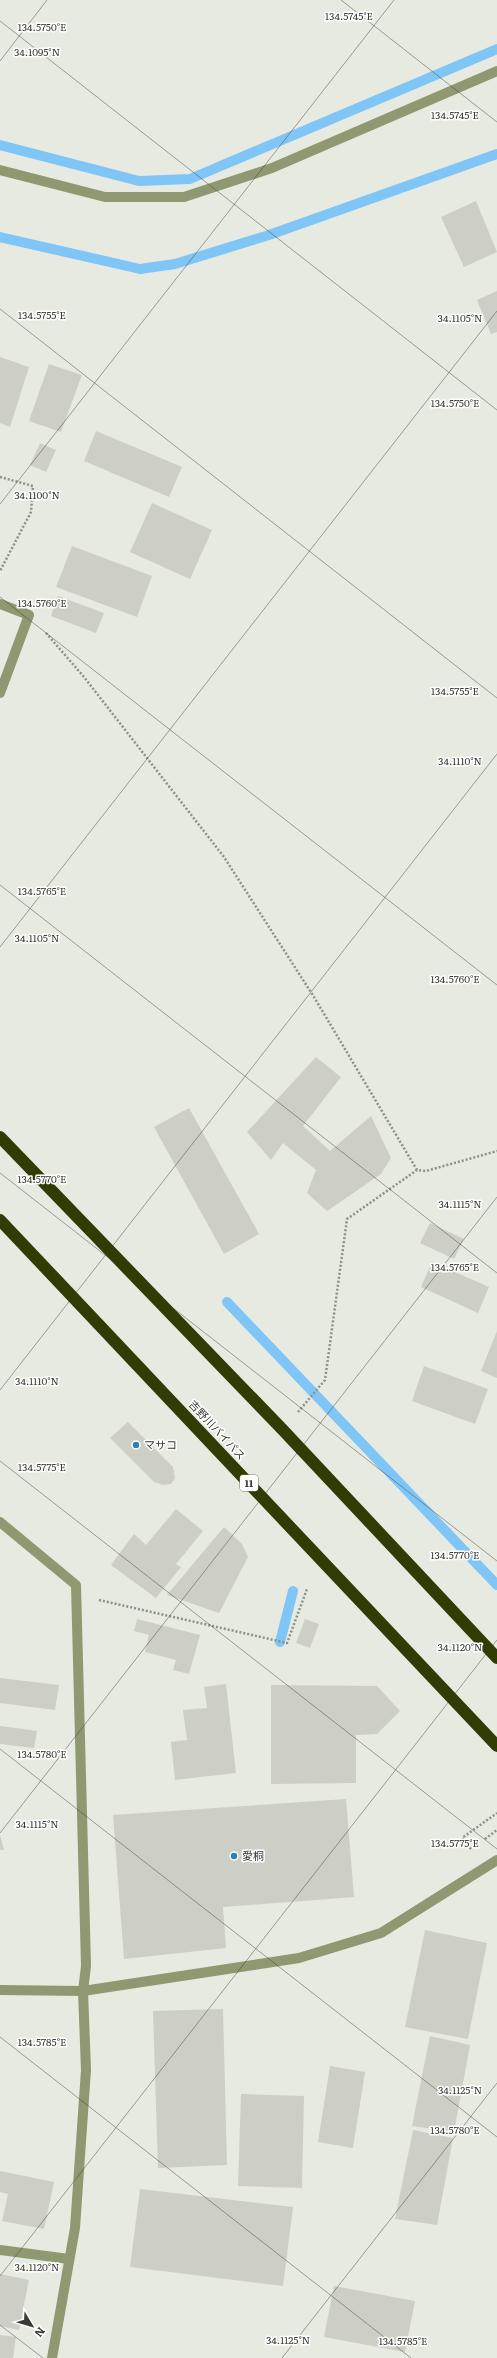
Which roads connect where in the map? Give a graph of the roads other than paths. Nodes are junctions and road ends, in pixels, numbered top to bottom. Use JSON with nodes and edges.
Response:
{"nodes":[{"id":1,"x":497,"y":71,"type":"edge"},
{"id":2,"x":0,"y":170,"type":"edge"},
{"id":3,"x":0,"y":604,"type":"edge"},
{"id":4,"x":0,"y":693,"type":"edge"},
{"id":5,"x":0,"y":1137,"type":"edge"},
{"id":6,"x":0,"y":1220,"type":"edge"},
{"id":7,"x":0,"y":1522,"type":"edge"},
{"id":8,"x":497,"y":1658,"type":"edge"},
{"id":9,"x":497,"y":1746,"type":"edge"},
{"id":10,"x":497,"y":1860,"type":"edge"},
{"id":11,"x":0,"y":1990,"type":"edge"},
{"id":12,"x":82,"y":1991,"type":"junction"},
{"id":13,"x":0,"y":2250,"type":"edge"},
{"id":14,"x":68,"y":2259,"type":"junction"},
{"id":15,"x":52,"y":2358,"type":"edge"}],
"edges":[{"from":1,"to":2,"type":"street"},
{"from":3,"to":4,"type":"street"},
{"from":5,"to":8,"type":"highway"},
{"from":6,"to":9,"type":"highway","name":"吉野川バイパス","number":"11"},
{"from":7,"to":12,"type":"street"},
{"from":10,"to":12,"type":"street"},
{"from":11,"to":12,"type":"street"},
{"from":12,"to":14,"type":"street"},
{"from":13,"to":14,"type":"street"},
{"from":14,"to":15,"type":"street"}]}
